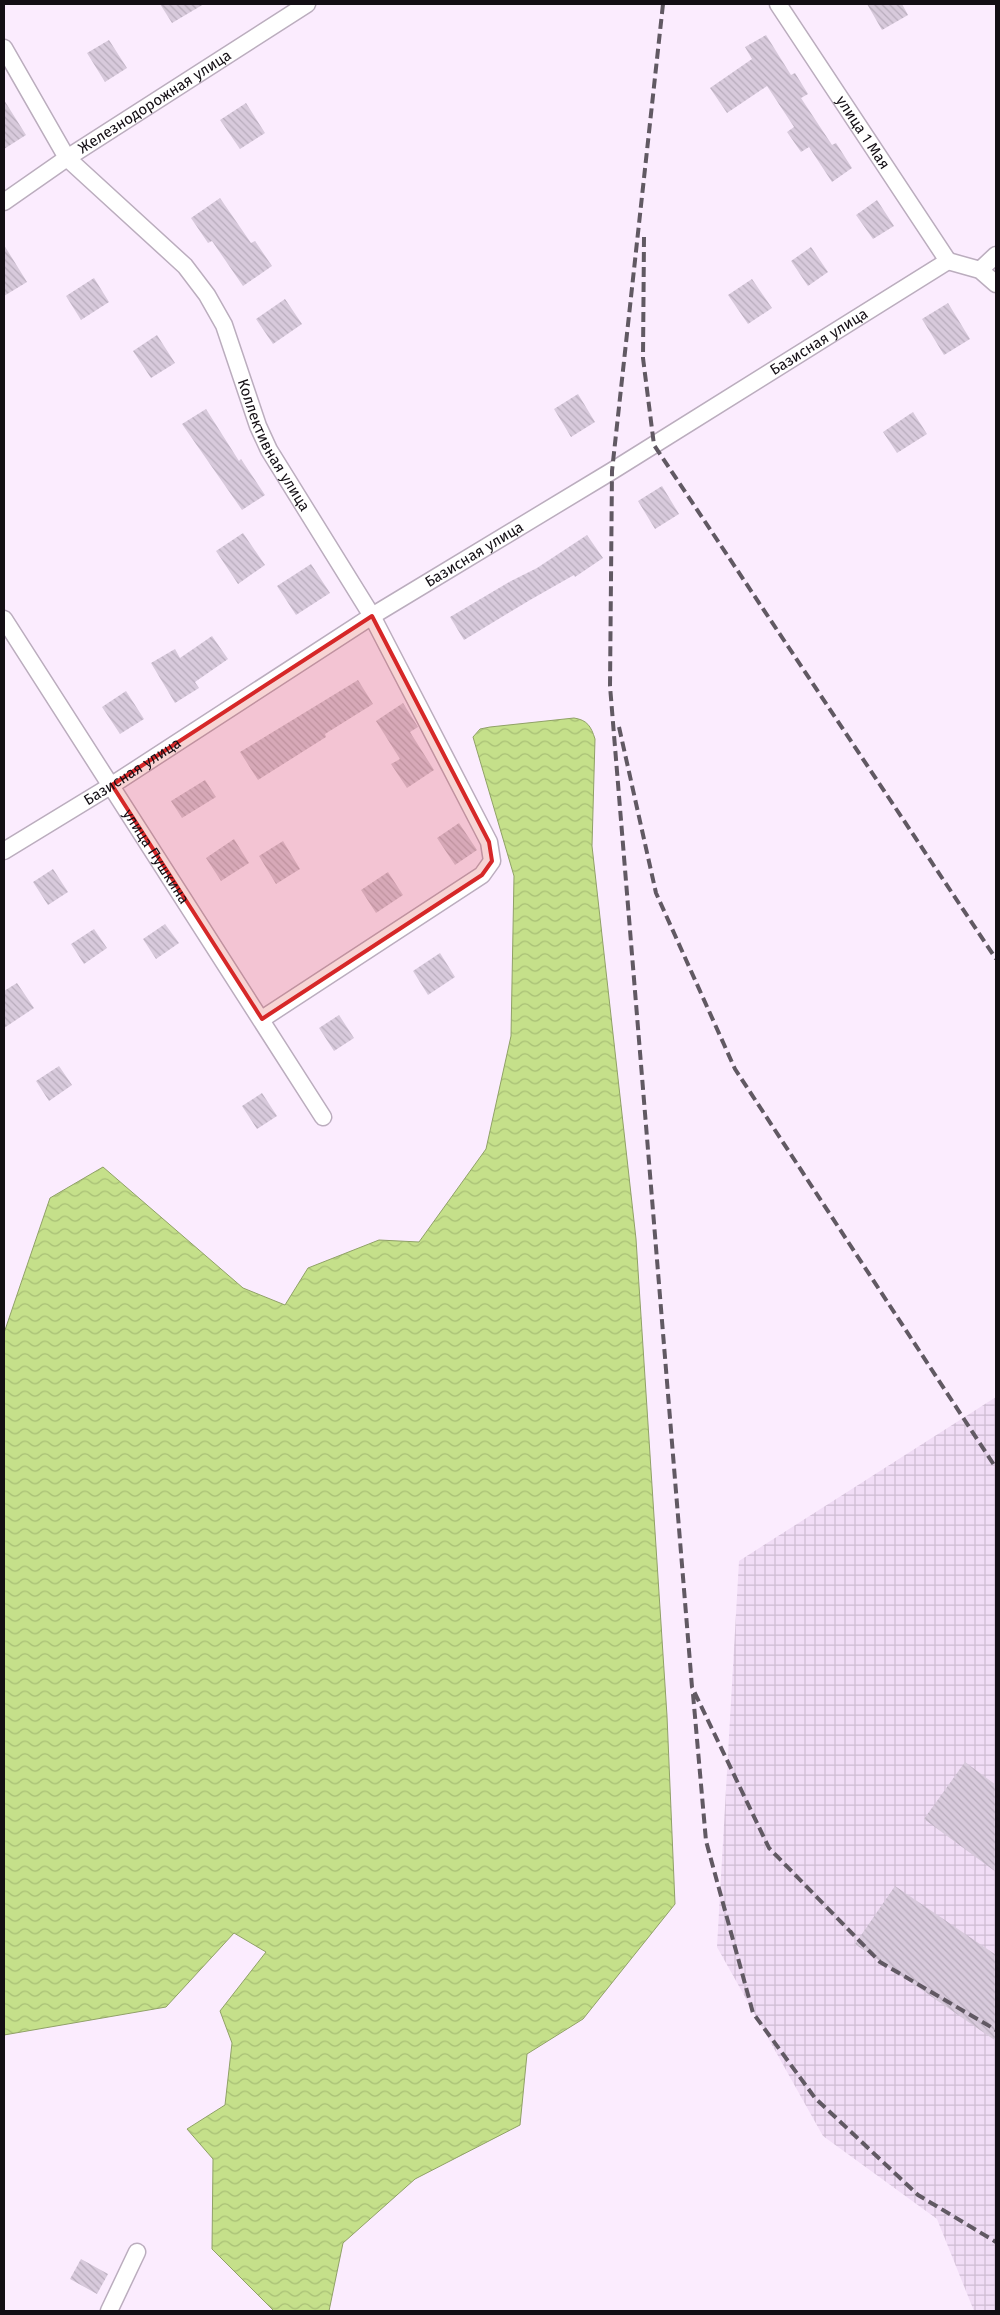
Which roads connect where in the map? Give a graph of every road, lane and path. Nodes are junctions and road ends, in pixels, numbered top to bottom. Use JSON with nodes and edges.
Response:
{"nodes":[{"id":1,"x":307,"y":4,"type":"edge"},
{"id":2,"x":778,"y":4,"type":"edge"},
{"id":3,"x":4,"y":48,"type":"edge"},
{"id":4,"x":66,"y":158,"type":"junction"},
{"id":5,"x":4,"y":202,"type":"edge"},
{"id":6,"x":996,"y":255,"type":"edge"},
{"id":7,"x":948,"y":261,"type":"junction"},
{"id":8,"x":980,"y":270,"type":"junction"},
{"id":9,"x":996,"y":284,"type":"edge"},
{"id":10,"x":372,"y":616,"type":"junction"},
{"id":11,"x":4,"y":619,"type":"edge"},
{"id":12,"x":112,"y":785,"type":"junction"},
{"id":13,"x":4,"y":850,"type":"edge"},
{"id":14,"x":262,"y":1019,"type":"junction"},
{"id":15,"x":323,"y":1117,"type":"dead end"},
{"id":16,"x":137,"y":2252,"type":"dead end"},
{"id":17,"x":109,"y":2311,"type":"edge"}],
"edges":[{"from":1,"to":4,"type":"street","name":"Железнодорожная улица"},
{"from":2,"to":7,"type":"street","name":"улица 1 Мая"},
{"from":3,"to":4,"type":"street","name":"Коллективная улица"},
{"from":4,"to":5,"type":"street","name":"Железнодорожная улица"},
{"from":4,"to":10,"type":"street","name":"Коллективная улица"},
{"from":6,"to":8,"type":"street"},
{"from":7,"to":8,"type":"street"},
{"from":7,"to":10,"type":"street","name":"Базисная улица"},
{"from":8,"to":9,"type":"street"},
{"from":10,"to":12,"type":"street","name":"Базисная улица"},
{"from":10,"to":14,"type":"street","name":"Коллективная улица"},
{"from":11,"to":12,"type":"street","name":"улица Пушкина"},
{"from":12,"to":13,"type":"street","name":"Базисная улица"},
{"from":12,"to":14,"type":"street","name":"улица Пушкина"},
{"from":14,"to":15,"type":"street","name":"улица Пушкина"},
{"from":16,"to":17,"type":"street"}]}
